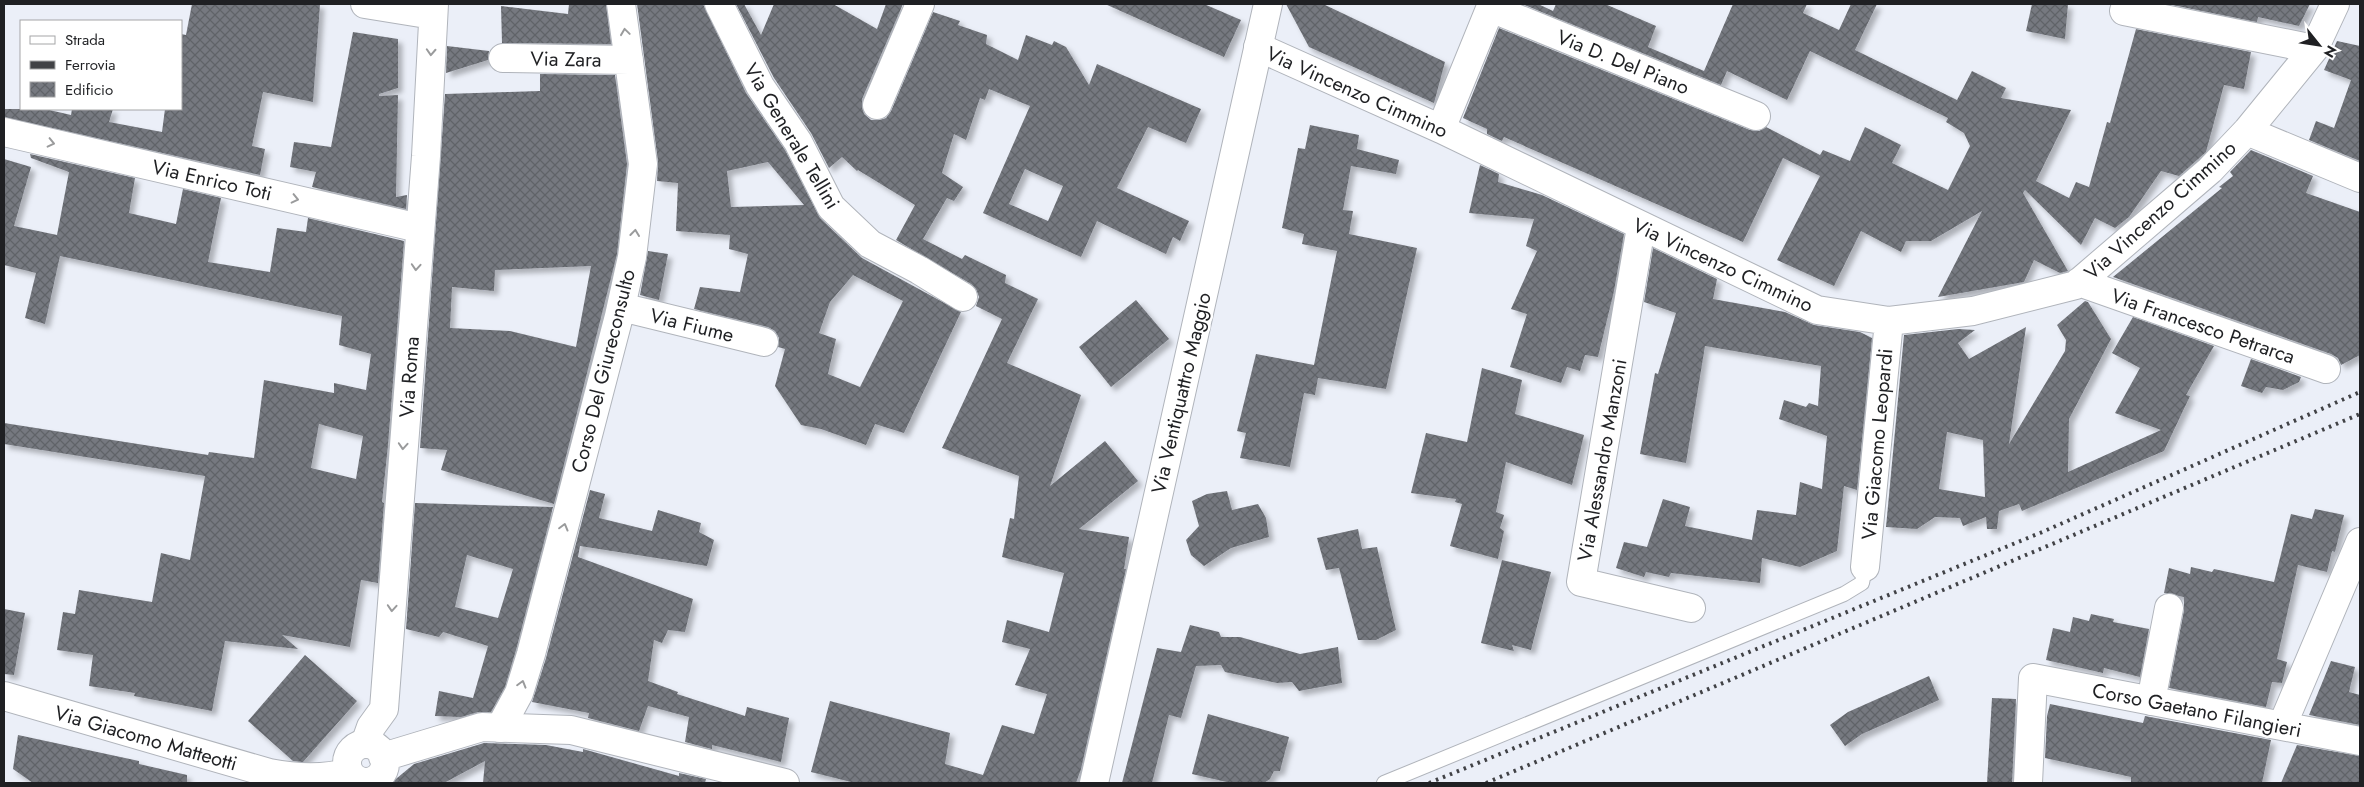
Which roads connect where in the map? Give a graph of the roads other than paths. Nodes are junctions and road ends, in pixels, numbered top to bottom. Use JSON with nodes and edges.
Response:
{"nodes":[{"id":1,"x":365,"y":4,"type":"edge"},
{"id":2,"x":621,"y":4,"type":"edge"},
{"id":3,"x":719,"y":4,"type":"edge"},
{"id":4,"x":920,"y":4,"type":"edge"},
{"id":5,"x":1268,"y":4,"type":"edge"},
{"id":6,"x":2335,"y":4,"type":"edge"},
{"id":7,"x":1492,"y":6,"type":"edge"},
{"id":8,"x":434,"y":9,"type":"edge"},
{"id":9,"x":2124,"y":12,"type":"dead end"},
{"id":10,"x":1258,"y":47,"type":"junction"},
{"id":11,"x":2314,"y":48,"type":"junction"},
{"id":12,"x":503,"y":58,"type":"dead end"},
{"id":13,"x":629,"y":60,"type":"junction"},
{"id":14,"x":878,"y":105,"type":"dead end"},
{"id":15,"x":1756,"y":116,"type":"dead end"},
{"id":16,"x":1441,"y":129,"type":"junction"},
{"id":17,"x":2247,"y":131,"type":"junction"},
{"id":18,"x":4,"y":132,"type":"edge"},
{"id":19,"x":2360,"y":178,"type":"edge"},
{"id":20,"x":1642,"y":227,"type":"junction"},
{"id":21,"x":419,"y":228,"type":"junction"},
{"id":22,"x":2079,"y":282,"type":"junction"},
{"id":23,"x":963,"y":297,"type":"dead end"},
{"id":24,"x":621,"y":307,"type":"junction"},
{"id":25,"x":1888,"y":321,"type":"junction"},
{"id":26,"x":764,"y":342,"type":"dead end"},
{"id":27,"x":2326,"y":369,"type":"dead end"},
{"id":28,"x":2360,"y":542,"type":"edge"},
{"id":29,"x":1865,"y":567,"type":"joint"},
{"id":30,"x":1691,"y":608,"type":"dead end"},
{"id":31,"x":2169,"y":608,"type":"dead end"},
{"id":32,"x":4,"y":696,"type":"edge"},
{"id":33,"x":2151,"y":701,"type":"junction"},
{"id":34,"x":2282,"y":726,"type":"junction"},
{"id":35,"x":500,"y":728,"type":"junction"},
{"id":36,"x":2360,"y":741,"type":"edge"},
{"id":37,"x":374,"y":751,"type":"junction"},
{"id":38,"x":349,"y":779,"type":"edge"},
{"id":39,"x":785,"y":783,"type":"edge"},
{"id":40,"x":1094,"y":783,"type":"edge"},
{"id":41,"x":1384,"y":783,"type":"edge"},
{"id":42,"x":2028,"y":783,"type":"edge"}],
"edges":[{"from":1,"to":8,"type":"street"},
{"from":13,"to":2,"type":"street","name":"Corso Del Giureconsulto","one_way":true},
{"from":3,"to":23,"type":"street","name":"Via Generale Tellini"},
{"from":4,"to":14,"type":"street"},
{"from":5,"to":10,"type":"street","name":"Via Ventiquattro Maggio"},
{"from":6,"to":11,"type":"street","name":"Via Vincenzo Cimmino"},
{"from":7,"to":15,"type":"street","name":"Via D. Del Piano"},
{"from":7,"to":16,"type":"street"},
{"from":8,"to":21,"type":"street","name":"Via Roma","one_way":true},
{"from":9,"to":11,"type":"street"},
{"from":10,"to":16,"type":"street","name":"Via Vincenzo Cimmino"},
{"from":10,"to":40,"type":"street","name":"Via Ventiquattro Maggio"},
{"from":11,"to":17,"type":"street","name":"Via Vincenzo Cimmino"},
{"from":12,"to":13,"type":"street","name":"Via Zara"},
{"from":24,"to":13,"type":"street","name":"Corso Del Giureconsulto","one_way":true},
{"from":16,"to":20,"type":"street","name":"Via Vincenzo Cimmino"},
{"from":17,"to":19,"type":"street"},
{"from":17,"to":22,"type":"street","name":"Via Vincenzo Cimmino"},
{"from":18,"to":21,"type":"street","name":"Via Enrico Toti","one_way":true},
{"from":20,"to":25,"type":"street","name":"Via Vincenzo Cimmino"},
{"from":20,"to":30,"type":"street","name":"Via Alessandro Manzoni"},
{"from":21,"to":37,"type":"street","name":"Via Roma","one_way":true},
{"from":22,"to":25,"type":"street","name":"Via Vincenzo Cimmino"},
{"from":22,"to":27,"type":"street","name":"Via Francesco Petrarca"},
{"from":24,"to":26,"type":"street","name":"Via Fiume"},
{"from":35,"to":24,"type":"street","name":"Corso Del Giureconsulto","one_way":true},
{"from":25,"to":29,"type":"street","name":"Via Giacomo Leopardi"},
{"from":28,"to":34,"type":"street"},
{"from":29,"to":41,"type":"lane"},
{"from":31,"to":33,"type":"street"},
{"from":32,"to":38,"type":"street","name":"Via Giacomo Matteotti"},
{"from":33,"to":34,"type":"street","name":"Corso Gaetano Filangieri"},
{"from":33,"to":42,"type":"street","name":"Corso Gaetano Filangieri"},
{"from":34,"to":36,"type":"street","name":"Corso Gaetano Filangieri"},
{"from":35,"to":37,"type":"street"},
{"from":35,"to":39,"type":"street"},
{"from":37,"to":38,"type":"street"}]}
